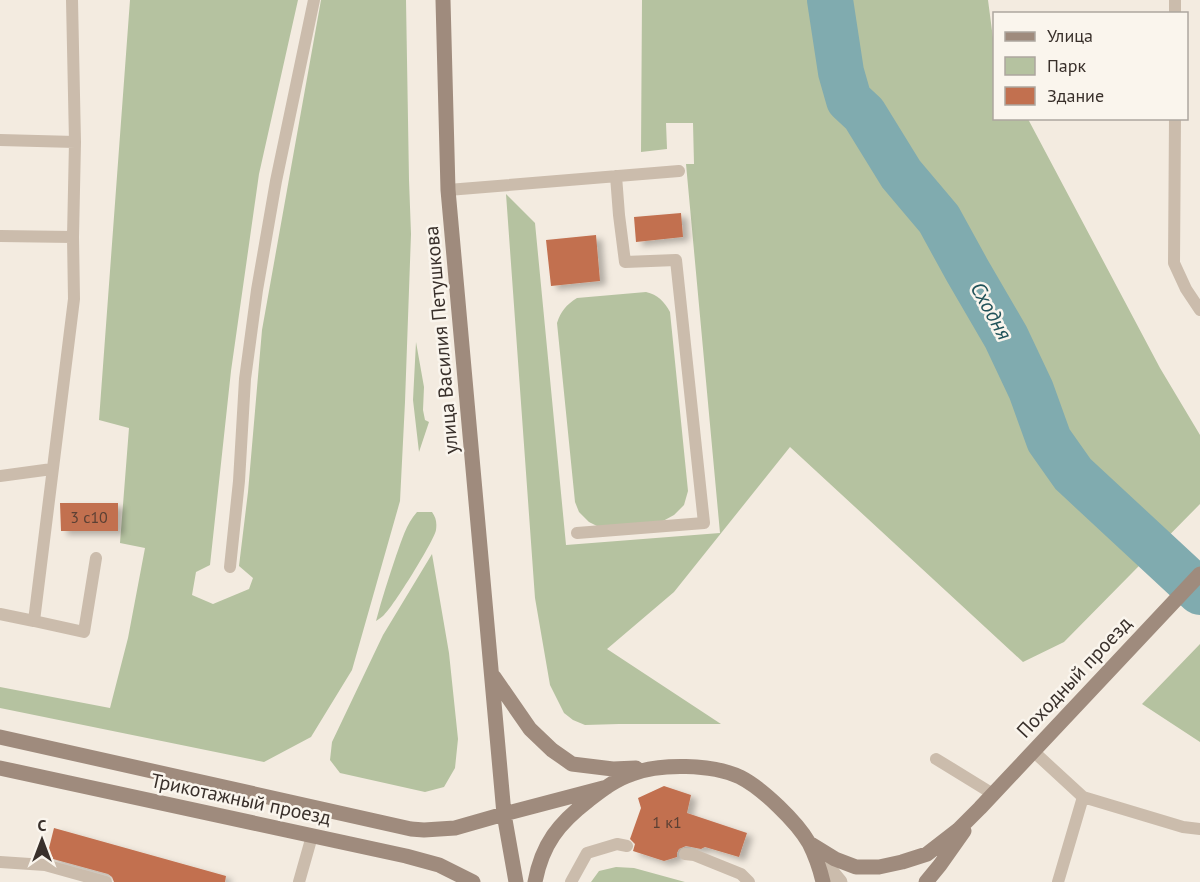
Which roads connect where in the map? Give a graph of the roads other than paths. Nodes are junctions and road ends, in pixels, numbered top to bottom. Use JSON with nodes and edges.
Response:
{"nodes":[{"id":1,"x":72,"y":0,"type":"edge"},
{"id":2,"x":314,"y":0,"type":"edge"},
{"id":3,"x":443,"y":0,"type":"edge"},
{"id":4,"x":1175,"y":120,"type":"edge"},
{"id":5,"x":0,"y":140,"type":"edge"},
{"id":6,"x":75,"y":142,"type":"junction"},
{"id":7,"x":679,"y":171,"type":"dead end"},
{"id":8,"x":616,"y":176,"type":"junction"},
{"id":9,"x":448,"y":190,"type":"junction"},
{"id":10,"x":0,"y":236,"type":"edge"},
{"id":11,"x":73,"y":237,"type":"junction"},
{"id":12,"x":1200,"y":310,"type":"edge"},
{"id":13,"x":52,"y":469,"type":"junction"},
{"id":14,"x":0,"y":476,"type":"edge"},
{"id":15,"x":577,"y":533,"type":"dead end"},
{"id":16,"x":96,"y":558,"type":"dead end"},
{"id":17,"x":230,"y":567,"type":"dead end"},
{"id":18,"x":1200,"y":574,"type":"edge"},
{"id":19,"x":0,"y":614,"type":"edge"},
{"id":20,"x":34,"y":621,"type":"junction"},
{"id":21,"x":492,"y":675,"type":"junction"},
{"id":22,"x":0,"y":737,"type":"edge"},
{"id":23,"x":1034,"y":751,"type":"junction"},
{"id":24,"x":936,"y":759,"type":"dead end"},
{"id":25,"x":0,"y":768,"type":"edge"},
{"id":26,"x":654,"y":768,"type":"junction"},
{"id":27,"x":607,"y":787,"type":"junction"},
{"id":28,"x":993,"y":794,"type":"junction"},
{"id":29,"x":1083,"y":797,"type":"junction"},
{"id":30,"x":980,"y":808,"type":"junction"},
{"id":31,"x":504,"y":814,"type":"junction"},
{"id":32,"x":1200,"y":828,"type":"edge"},
{"id":33,"x":312,"y":836,"type":"junction"},
{"id":34,"x":809,"y":843,"type":"junction"},
{"id":35,"x":627,"y":846,"type":"dead end"},
{"id":36,"x":685,"y":854,"type":"dead end"},
{"id":37,"x":0,"y":862,"type":"edge"},
{"id":38,"x":472,"y":881,"type":"edge"},
{"id":39,"x":106,"y":882,"type":"edge"},
{"id":40,"x":299,"y":882,"type":"edge"},
{"id":41,"x":516,"y":882,"type":"edge"},
{"id":42,"x":535,"y":882,"type":"edge"},
{"id":43,"x":571,"y":882,"type":"edge"},
{"id":44,"x":749,"y":882,"type":"edge"},
{"id":45,"x":823,"y":882,"type":"edge"},
{"id":46,"x":840,"y":882,"type":"edge"},
{"id":47,"x":926,"y":882,"type":"edge"},
{"id":48,"x":1058,"y":882,"type":"edge"}],
"edges":[{"from":1,"to":6,"type":"lane"},
{"from":2,"to":17,"type":"lane"},
{"from":3,"to":9,"type":"main road","name":"улица Василия Петушкова"},
{"from":4,"to":12,"type":"lane"},
{"from":5,"to":6,"type":"lane"},
{"from":6,"to":11,"type":"lane"},
{"from":7,"to":8,"type":"lane"},
{"from":8,"to":9,"type":"lane"},
{"from":8,"to":15,"type":"lane"},
{"from":9,"to":21,"type":"main road","name":"улица Василия Петушкова"},
{"from":10,"to":11,"type":"lane"},
{"from":11,"to":13,"type":"lane"},
{"from":13,"to":14,"type":"lane"},
{"from":13,"to":20,"type":"lane"},
{"from":16,"to":20,"type":"lane"},
{"from":18,"to":23,"type":"main road","name":"Походный проезд"},
{"from":19,"to":20,"type":"lane"},
{"from":21,"to":26,"type":"main road","name":"улица Василия Петушкова"},
{"from":21,"to":31,"type":"main road","name":"улица Василия Петушкова"},
{"from":22,"to":31,"type":"main road","name":"Трикотажный проезд"},
{"from":23,"to":28,"type":"main road","name":"Походный проезд"},
{"from":23,"to":29,"type":"lane"},
{"from":24,"to":28,"type":"lane"},
{"from":25,"to":33,"type":"main road","name":"Трикотажный проезд"},
{"from":26,"to":27,"type":"main road"},
{"from":26,"to":34,"type":"main road"},
{"from":27,"to":31,"type":"main road","name":"Трикотажный проезд"},
{"from":27,"to":42,"type":"main road"},
{"from":28,"to":30,"type":"main road","name":"Походный проезд"},
{"from":29,"to":32,"type":"lane"},
{"from":29,"to":48,"type":"lane"},
{"from":30,"to":34,"type":"main road","name":"Походный проезд"},
{"from":30,"to":47,"type":"main road","name":"Походный проезд"},
{"from":31,"to":41,"type":"main road","name":"улица Василия Петушкова"},
{"from":33,"to":38,"type":"main road","name":"Трикотажный проезд"},
{"from":33,"to":40,"type":"lane"},
{"from":34,"to":45,"type":"main road"},
{"from":34,"to":46,"type":"street"},
{"from":35,"to":43,"type":"lane"},
{"from":36,"to":44,"type":"lane"},
{"from":37,"to":39,"type":"lane"}]}
